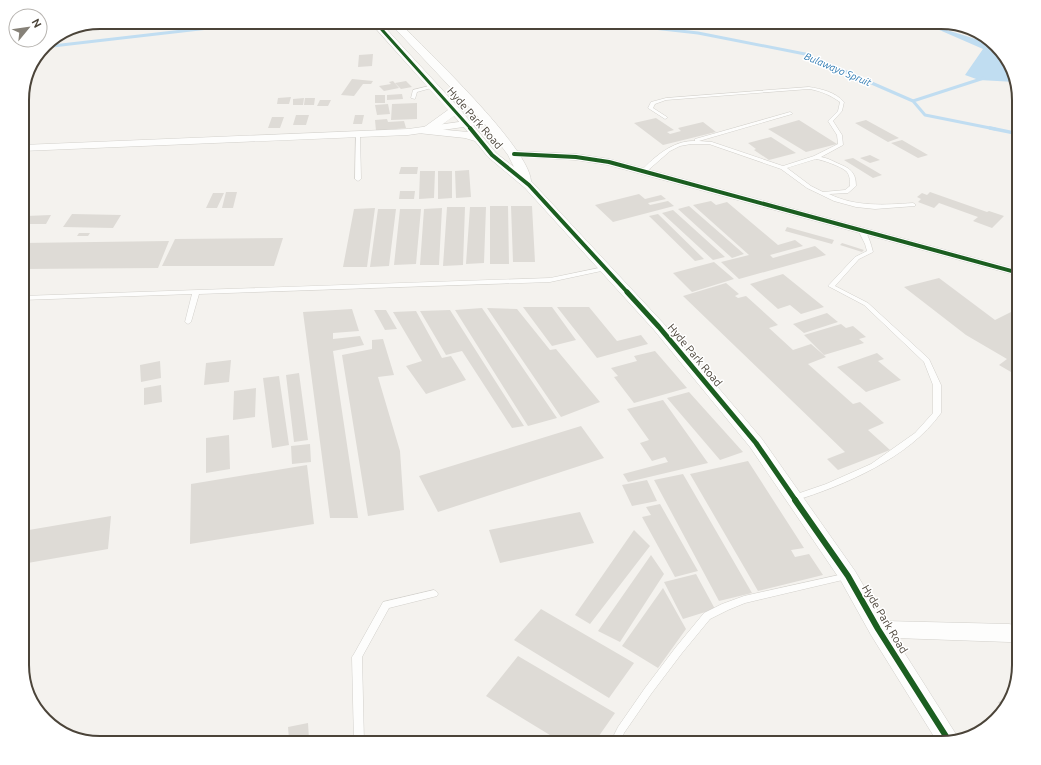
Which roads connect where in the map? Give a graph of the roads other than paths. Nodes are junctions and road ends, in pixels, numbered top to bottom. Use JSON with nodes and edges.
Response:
{"nodes":[{"id":1,"x":381,"y":29,"type":"edge"},
{"id":2,"x":402,"y":29,"type":"edge"},
{"id":3,"x":456,"y":86,"type":"junction"},
{"id":4,"x":435,"y":88,"type":"junction"},
{"id":5,"x":413,"y":98,"type":"dead end"},
{"id":6,"x":455,"y":110,"type":"junction"},
{"id":7,"x":790,"y":113,"type":"dead end"},
{"id":8,"x":665,"y":118,"type":"dead end"},
{"id":9,"x":488,"y":121,"type":"junction"},
{"id":10,"x":467,"y":124,"type":"junction"},
{"id":11,"x":425,"y":130,"type":"junction"},
{"id":12,"x":358,"y":134,"type":"junction"},
{"id":13,"x":480,"y":139,"type":"junction"},
{"id":14,"x":691,"y":142,"type":"junction"},
{"id":15,"x":29,"y":148,"type":"edge"},
{"id":16,"x":514,"y":154,"type":"junction"},
{"id":17,"x":816,"y":157,"type":"junction"},
{"id":18,"x":783,"y":168,"type":"junction"},
{"id":19,"x":644,"y":172,"type":"junction"},
{"id":20,"x":358,"y":179,"type":"dead end"},
{"id":21,"x":529,"y":185,"type":"junction"},
{"id":22,"x":822,"y":193,"type":"junction"},
{"id":23,"x":913,"y":205,"type":"dead end"},
{"id":24,"x":861,"y":230,"type":"junction"},
{"id":25,"x":604,"y":269,"type":"junction"},
{"id":26,"x":1012,"y":271,"type":"edge"},
{"id":27,"x":196,"y":292,"type":"junction"},
{"id":28,"x":29,"y":298,"type":"edge"},
{"id":29,"x":188,"y":322,"type":"dead end"},
{"id":30,"x":794,"y":498,"type":"junction"},
{"id":31,"x":848,"y":576,"type":"junction"},
{"id":32,"x":434,"y":594,"type":"dead end"},
{"id":33,"x":878,"y":629,"type":"junction"},
{"id":34,"x":1012,"y":634,"type":"edge"},
{"id":35,"x":359,"y":736,"type":"edge"},
{"id":36,"x":618,"y":736,"type":"edge"},
{"id":37,"x":946,"y":736,"type":"edge"}],
"edges":[{"from":1,"to":4,"type":"street","name":"Hyde Park Road"},
{"from":2,"to":3,"type":"street","name":"Hyde Park Road"},
{"from":3,"to":4,"type":"street"},
{"from":3,"to":9,"type":"street","name":"Hyde Park Road"},
{"from":4,"to":5,"type":"lane"},
{"from":4,"to":6,"type":"street","name":"Hyde Park Road"},
{"from":6,"to":10,"type":"street","name":"Hyde Park Road"},
{"from":6,"to":11,"type":"street"},
{"from":7,"to":14,"type":"lane"},
{"from":8,"to":17,"type":"lane"},
{"from":9,"to":10,"type":"street"},
{"from":9,"to":16,"type":"street","name":"Hyde Park Road"},
{"from":10,"to":11,"type":"street"},
{"from":10,"to":13,"type":"street","name":"Hyde Park Road"},
{"from":11,"to":12,"type":"street"},
{"from":11,"to":13,"type":"street"},
{"from":12,"to":15,"type":"street"},
{"from":12,"to":20,"type":"lane"},
{"from":13,"to":21,"type":"street","name":"Hyde Park Road"},
{"from":14,"to":18,"type":"lane"},
{"from":14,"to":19,"type":"lane"},
{"from":16,"to":19,"type":"street"},
{"from":16,"to":21,"type":"street","name":"Hyde Park Road"},
{"from":17,"to":18,"type":"lane"},
{"from":17,"to":22,"type":"lane"},
{"from":18,"to":22,"type":"lane"},
{"from":19,"to":24,"type":"street"},
{"from":21,"to":25,"type":"street","name":"Hyde Park Road"},
{"from":22,"to":23,"type":"lane"},
{"from":24,"to":26,"type":"street"},
{"from":24,"to":30,"type":"lane"},
{"from":25,"to":27,"type":"lane"},
{"from":25,"to":30,"type":"street","name":"Hyde Park Road"},
{"from":27,"to":28,"type":"lane"},
{"from":27,"to":29,"type":"lane"},
{"from":30,"to":31,"type":"street","name":"Hyde Park Road"},
{"from":31,"to":33,"type":"street","name":"Hyde Park Road"},
{"from":31,"to":36,"type":"lane"},
{"from":32,"to":35,"type":"lane"},
{"from":33,"to":34,"type":"street"},
{"from":33,"to":37,"type":"street","name":"Hyde Park Road"}]}
